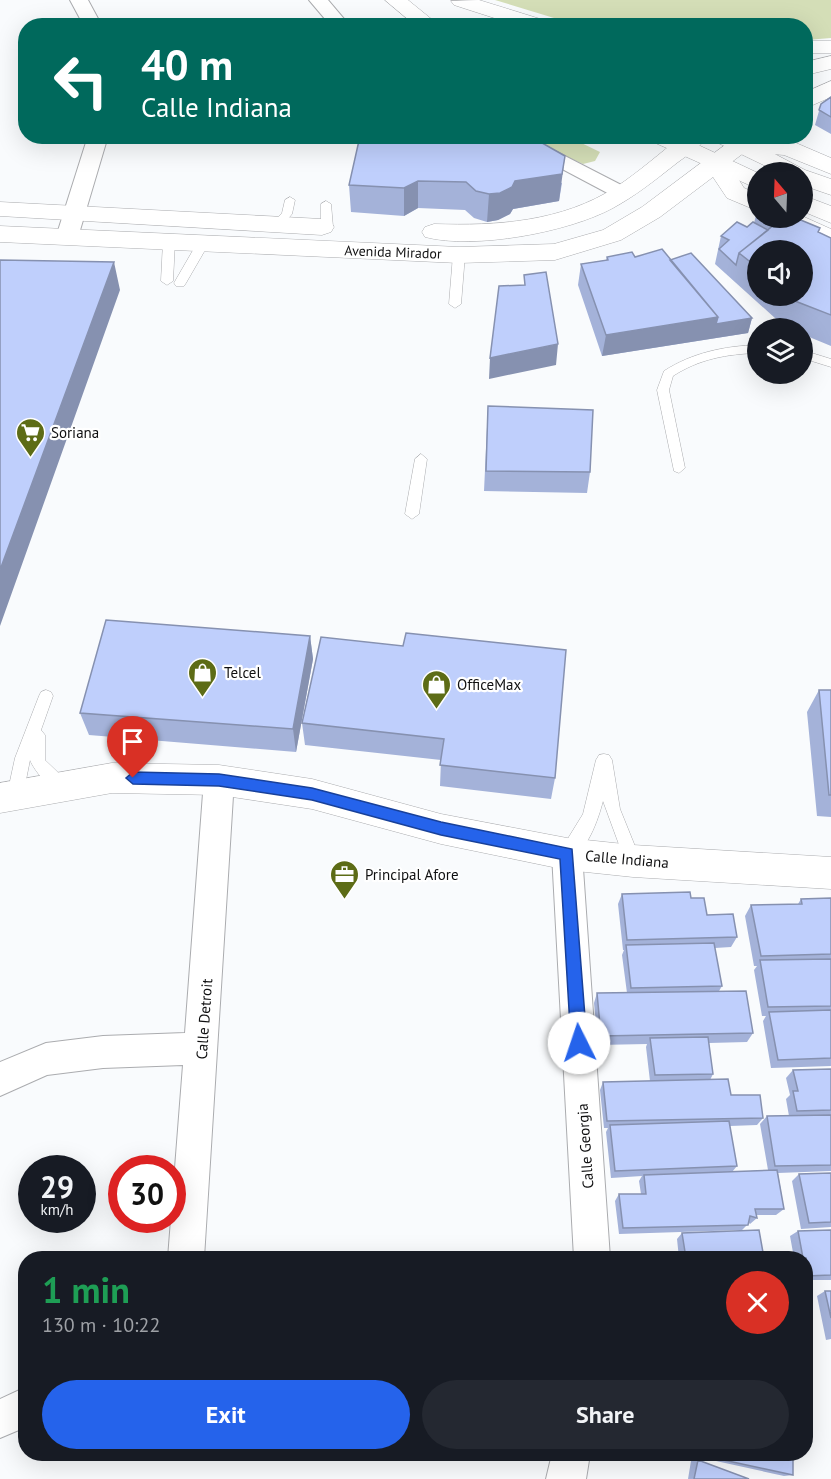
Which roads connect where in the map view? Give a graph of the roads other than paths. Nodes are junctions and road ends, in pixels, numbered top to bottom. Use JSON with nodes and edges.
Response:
{"nodes":[{"id":1,"x":79,"y":0,"type":"edge"},
{"id":2,"x":318,"y":0,"type":"edge"},
{"id":3,"x":395,"y":0,"type":"edge"},
{"id":4,"x":460,"y":1,"type":"edge"},
{"id":5,"x":89,"y":18,"type":"edge"},
{"id":6,"x":334,"y":18,"type":"edge"},
{"id":7,"x":419,"y":18,"type":"edge"},
{"id":8,"x":487,"y":18,"type":"edge"},
{"id":9,"x":516,"y":18,"type":"edge"},
{"id":10,"x":813,"y":47,"type":"edge"},
{"id":11,"x":831,"y":47,"type":"edge"},
{"id":12,"x":831,"y":62,"type":"edge"},
{"id":13,"x":813,"y":67,"type":"edge"},
{"id":14,"x":95,"y":144,"type":"edge"},
{"id":15,"x":526,"y":144,"type":"edge"},
{"id":16,"x":687,"y":144,"type":"edge"},
{"id":17,"x":692,"y":144,"type":"edge"},
{"id":18,"x":735,"y":144,"type":"edge"},
{"id":19,"x":745,"y":144,"type":"edge"},
{"id":20,"x":763,"y":144,"type":"edge"},
{"id":21,"x":777,"y":162,"type":"edge"},
{"id":22,"x":717,"y":165,"type":"junction"},
{"id":23,"x":831,"y":166,"type":"edge"},
{"id":24,"x":747,"y":177,"type":"edge"},
{"id":25,"x":813,"y":181,"type":"edge"},
{"id":26,"x":831,"y":188,"type":"edge"},
{"id":27,"x":622,"y":193,"type":"junction"},
{"id":28,"x":747,"y":199,"type":"edge"},
{"id":29,"x":290,"y":200,"type":"dead end"},
{"id":30,"x":813,"y":207,"type":"edge"},
{"id":31,"x":0,"y":209,"type":"edge"},
{"id":32,"x":74,"y":212,"type":"junction"},
{"id":33,"x":831,"y":215,"type":"edge"},
{"id":34,"x":278,"y":225,"type":"junction"},
{"id":35,"x":809,"y":228,"type":"edge"},
{"id":36,"x":0,"y":234,"type":"edge"},
{"id":37,"x":68,"y":237,"type":"junction"},
{"id":38,"x":831,"y":238,"type":"edge"},
{"id":39,"x":169,"y":242,"type":"junction"},
{"id":40,"x":202,"y":245,"type":"junction"},
{"id":41,"x":459,"y":255,"type":"junction"},
{"id":42,"x":455,"y":303,"type":"dead end"},
{"id":43,"x":747,"y":350,"type":"edge"},
{"id":44,"x":813,"y":357,"type":"edge"},
{"id":45,"x":831,"y":363,"type":"edge"},
{"id":46,"x":421,"y":459,"type":"dead end"},
{"id":47,"x":679,"y":468,"type":"dead end"},
{"id":48,"x":412,"y":514,"type":"dead end"},
{"id":49,"x":219,"y":780,"type":"junction"},
{"id":50,"x":63,"y":785,"type":"junction"},
{"id":51,"x":7,"y":797,"type":"edge"},
{"id":52,"x":567,"y":854,"type":"junction"},
{"id":53,"x":633,"y":861,"type":"junction"},
{"id":54,"x":831,"y":873,"type":"edge"},
{"id":55,"x":202,"y":1048,"type":"junction"},
{"id":56,"x":0,"y":1079,"type":"edge"},
{"id":57,"x":187,"y":1251,"type":"edge"},
{"id":58,"x":592,"y":1251,"type":"edge"},
{"id":59,"x":18,"y":1410,"type":"edge"},
{"id":60,"x":0,"y":1419,"type":"edge"},
{"id":61,"x":571,"y":1461,"type":"edge"},
{"id":62,"x":567,"y":1479,"type":"edge"}],
"edges":[{"from":1,"to":5,"type":"street"},
{"from":2,"to":6,"type":"street"},
{"from":3,"to":7,"type":"main road"},
{"from":4,"to":8,"type":"main road"},
{"from":4,"to":9,"type":"main road"},
{"from":10,"to":11,"type":"main road"},
{"from":12,"to":13,"type":"main road"},
{"from":14,"to":32,"type":"street"},
{"from":15,"to":27,"type":"street"},
{"from":16,"to":27,"type":"main road","name":"Avenida Mirador"},
{"from":17,"to":22,"type":"main road"},
{"from":18,"to":22,"type":"main road","name":"Avenida Mirador"},
{"from":19,"to":21,"type":"main road"},
{"from":20,"to":23,"type":"main road"},
{"from":22,"to":24,"type":"main road"},
{"from":22,"to":28,"type":"main road"},
{"from":22,"to":41,"type":"main road","name":"Avenida Mirador"},
{"from":25,"to":26,"type":"main road"},
{"from":27,"to":34,"type":"main road","name":"Avenida Mirador"},
{"from":29,"to":34,"type":"lane"},
{"from":30,"to":33,"type":"main road"},
{"from":31,"to":32,"type":"main road","name":"Avenida Mirador"},
{"from":32,"to":34,"type":"main road","name":"Avenida Mirador"},
{"from":32,"to":37,"type":"street"},
{"from":35,"to":38,"type":"main road"},
{"from":36,"to":37,"type":"main road","name":"Avenida Mirador"},
{"from":37,"to":39,"type":"main road","name":"Avenida Mirador"},
{"from":39,"to":40,"type":"main road","name":"Avenida Mirador"},
{"from":39,"to":40,"type":"lane"},
{"from":40,"to":41,"type":"main road","name":"Avenida Mirador"},
{"from":41,"to":42,"type":"lane"},
{"from":43,"to":47,"type":"lane"},
{"from":44,"to":45,"type":"lane"},
{"from":46,"to":48,"type":"lane"},
{"from":49,"to":50,"type":"main road","name":"Calle Indiana"},
{"from":49,"to":52,"type":"main road","name":"Calle Indiana"},
{"from":49,"to":55,"type":"street","name":"Calle Detroit"},
{"from":50,"to":51,"type":"main road","name":"Calle Indiana"},
{"from":50,"to":51,"type":"lane"},
{"from":52,"to":53,"type":"main road","name":"Calle Indiana"},
{"from":52,"to":53,"type":"lane"},
{"from":52,"to":58,"type":"street","name":"Calle Georgia"},
{"from":53,"to":54,"type":"main road","name":"Calle Indiana"},
{"from":55,"to":56,"type":"street"},
{"from":55,"to":57,"type":"street","name":"Calle Detroit"},
{"from":59,"to":60,"type":"street"},
{"from":61,"to":62,"type":"street"}]}
